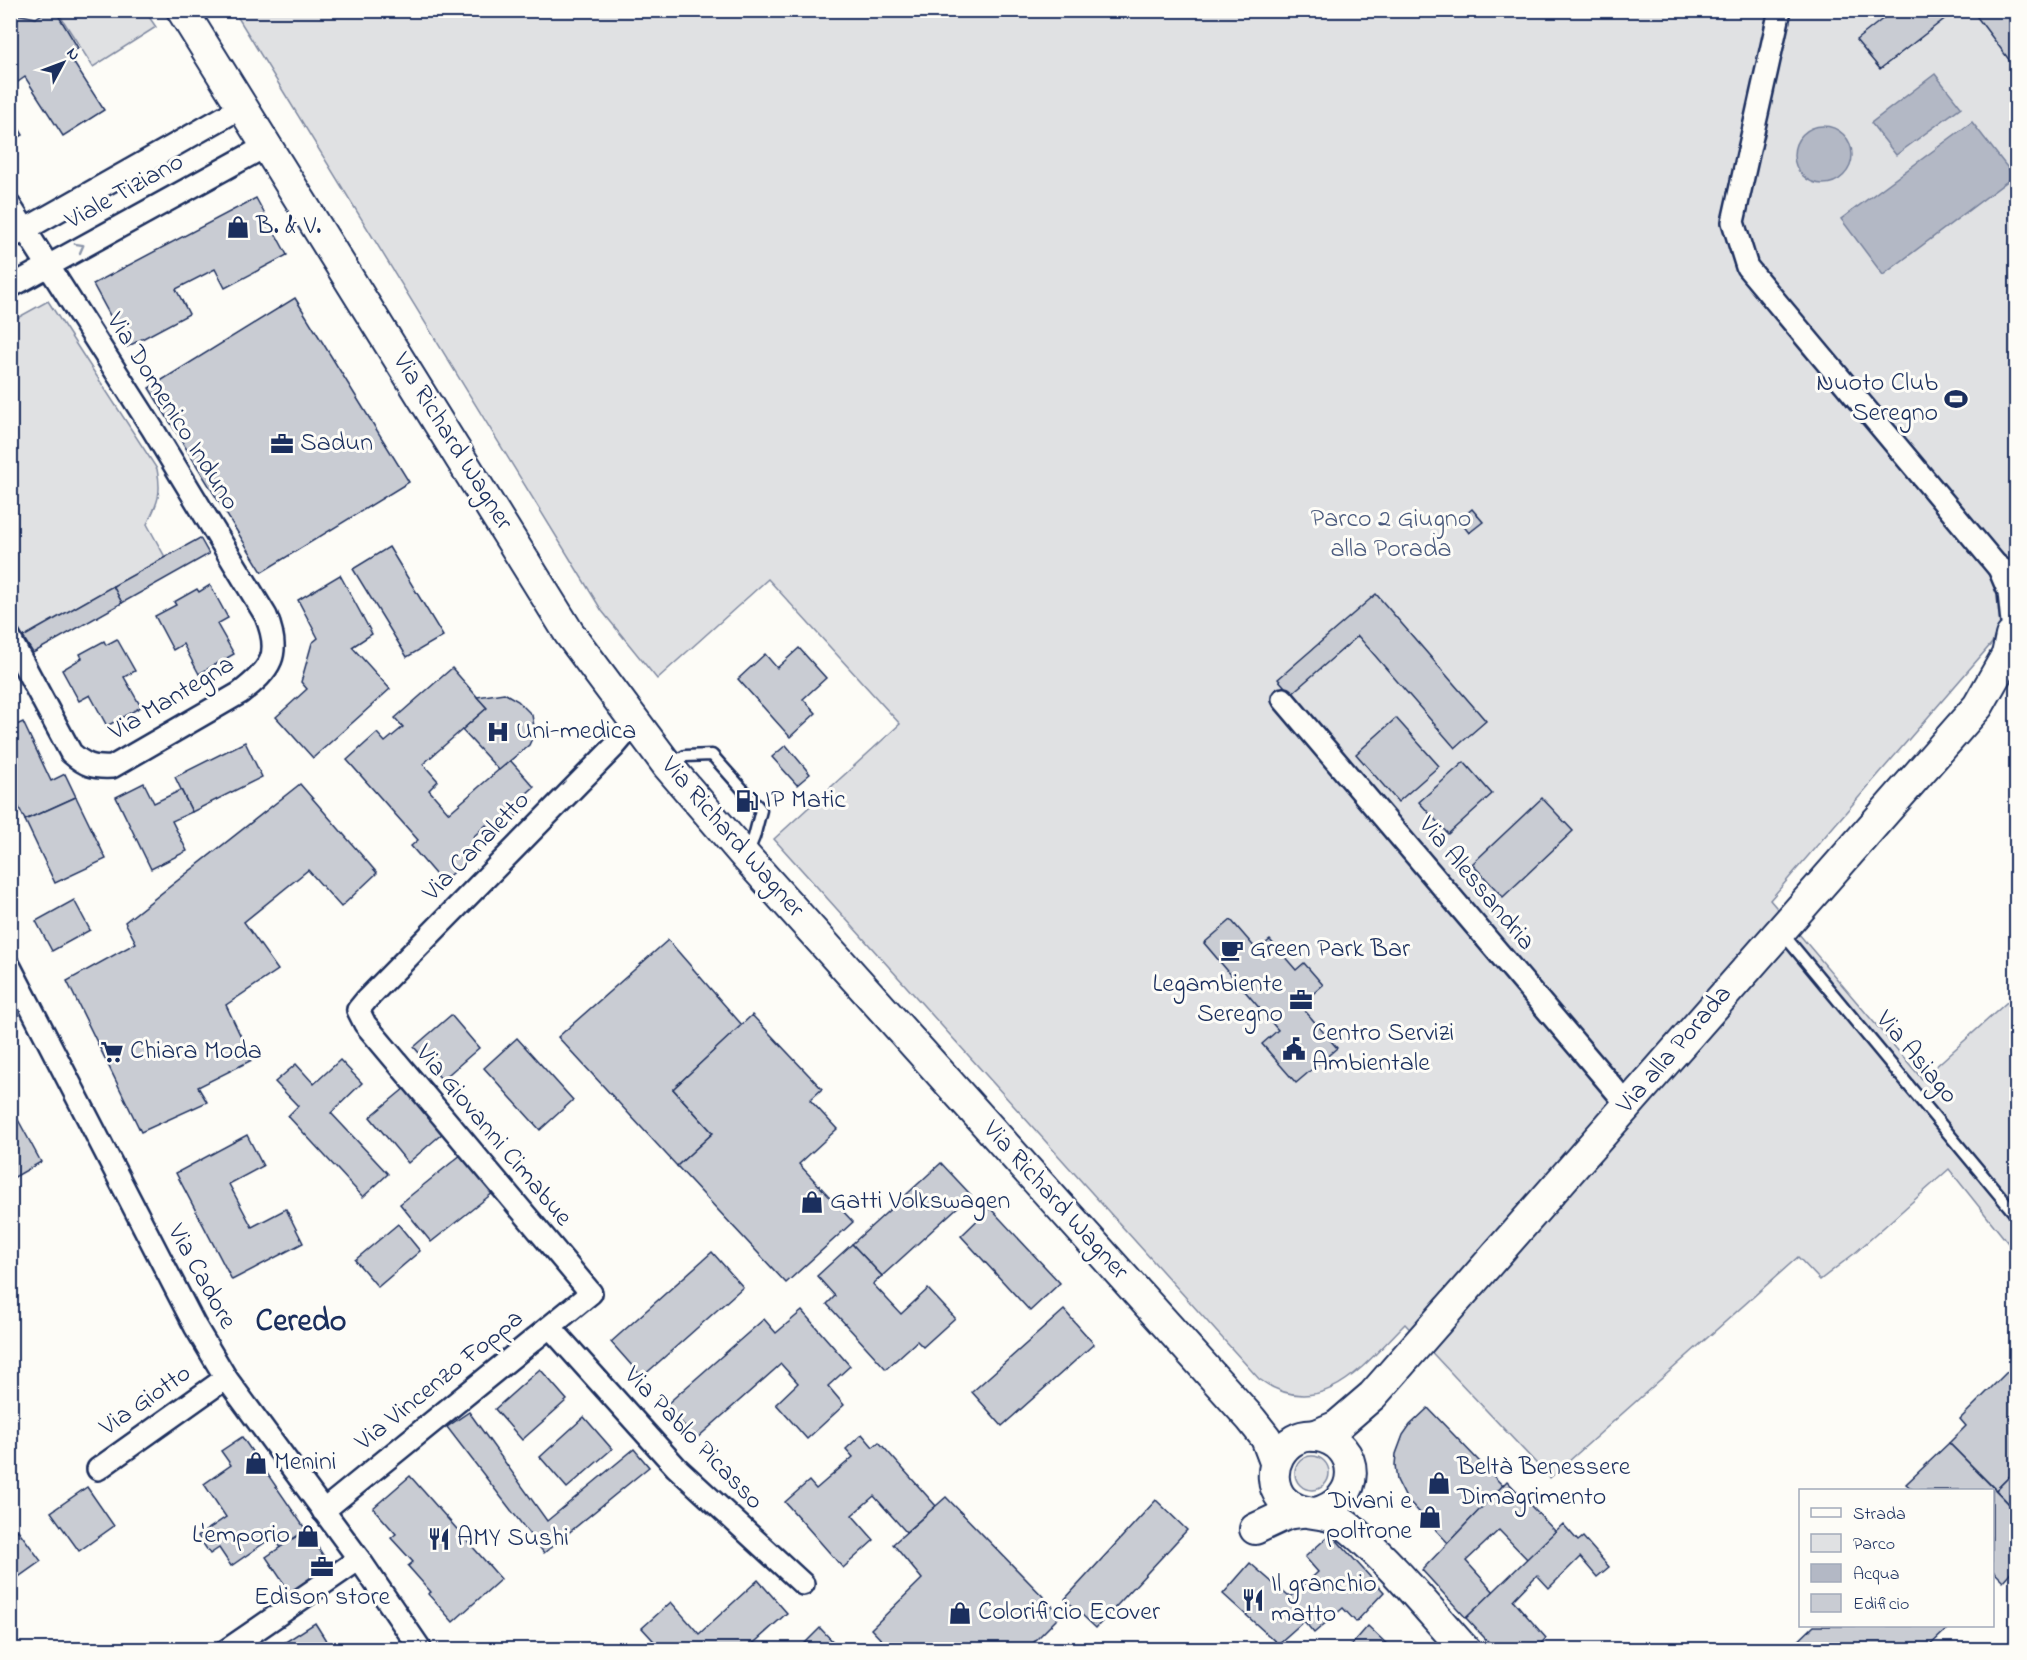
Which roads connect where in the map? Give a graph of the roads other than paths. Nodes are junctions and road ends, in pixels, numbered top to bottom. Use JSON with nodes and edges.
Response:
{"nodes":[{"id":1,"x":182,"y":10,"type":"edge"},
{"id":2,"x":1780,"y":10,"type":"edge"},
{"id":3,"x":242,"y":107,"type":"junction"},
{"id":4,"x":266,"y":146,"type":"junction"},
{"id":5,"x":10,"y":206,"type":"edge"},
{"id":6,"x":18,"y":234,"type":"edge"},
{"id":7,"x":48,"y":265,"type":"junction"},
{"id":8,"x":10,"y":287,"type":"edge"},
{"id":9,"x":1997,"y":566,"type":"junction"},
{"id":10,"x":2016,"y":578,"type":"edge"},
{"id":11,"x":2014,"y":631,"type":"edge"},
{"id":12,"x":10,"y":639,"type":"edge"},
{"id":13,"x":275,"y":651,"type":"joint"},
{"id":14,"x":2016,"y":682,"type":"edge"},
{"id":15,"x":1283,"y":699,"type":"dead end"},
{"id":16,"x":1978,"y":706,"type":"junction"},
{"id":17,"x":635,"y":722,"type":"junction"},
{"id":18,"x":668,"y":766,"type":"junction"},
{"id":19,"x":746,"y":856,"type":"junction"},
{"id":20,"x":1780,"y":931,"type":"junction"},
{"id":21,"x":10,"y":967,"type":"edge"},
{"id":22,"x":15,"y":989,"type":"edge"},
{"id":23,"x":358,"y":1010,"type":"joint"},
{"id":24,"x":1628,"y":1104,"type":"junction"},
{"id":25,"x":2016,"y":1215,"type":"edge"},
{"id":26,"x":591,"y":1293,"type":"joint"},
{"id":27,"x":550,"y":1327,"type":"junction"},
{"id":28,"x":226,"y":1378,"type":"junction"},
{"id":29,"x":1373,"y":1395,"type":"junction"},
{"id":30,"x":1251,"y":1419,"type":"junction"},
{"id":31,"x":1308,"y":1436,"type":"junction"},
{"id":32,"x":98,"y":1469,"type":"dead end"},
{"id":33,"x":1275,"y":1474,"type":"junction"},
{"id":34,"x":1351,"y":1474,"type":"junction"},
{"id":35,"x":323,"y":1511,"type":"junction"},
{"id":36,"x":1308,"y":1512,"type":"junction"},
{"id":37,"x":1383,"y":1558,"type":"junction"},
{"id":38,"x":360,"y":1559,"type":"junction"},
{"id":39,"x":803,"y":1584,"type":"dead end"},
{"id":40,"x":227,"y":1650,"type":"edge"},
{"id":41,"x":421,"y":1650,"type":"edge"},
{"id":42,"x":1465,"y":1650,"type":"edge"}],
"edges":[{"from":1,"to":3,"type":"street","name":"Via Richard Wagner"},
{"from":2,"to":9,"type":"street"},
{"from":3,"to":4,"type":"street","name":"Via Richard Wagner"},
{"from":3,"to":6,"type":"street","name":"Viale Tiziano"},
{"from":7,"to":4,"type":"street","name":"Viale Tiziano","one_way":true},
{"from":4,"to":17,"type":"street","name":"Via Richard Wagner"},
{"from":5,"to":6,"type":"street","name":"Via Domenico Induno"},
{"from":6,"to":7,"type":"street","name":"Via Domenico Induno"},
{"from":7,"to":8,"type":"street","name":"Viale Tiziano"},
{"from":7,"to":13,"type":"street","name":"Via Domenico Induno"},
{"from":9,"to":10,"type":"street"},
{"from":9,"to":11,"type":"street"},
{"from":11,"to":16,"type":"street","name":"Via alla Porada"},
{"from":12,"to":13,"type":"street","name":"Via Mantegna"},
{"from":14,"to":16,"type":"street","name":"Via alla Porada"},
{"from":15,"to":24,"type":"street","name":"Via Alessandria"},
{"from":16,"to":20,"type":"street","name":"Via alla Porada"},
{"from":17,"to":18,"type":"street","name":"Via Richard Wagner"},
{"from":17,"to":23,"type":"street","name":"Via Canaletto"},
{"from":18,"to":19,"type":"street","name":"Via Richard Wagner"},
{"from":18,"to":19,"type":"lane"},
{"from":19,"to":30,"type":"street","name":"Via Richard Wagner"},
{"from":20,"to":24,"type":"street","name":"Via alla Porada"},
{"from":20,"to":25,"type":"lane","name":"Via Asiago"},
{"from":21,"to":22,"type":"street","name":"Via Cadore"},
{"from":22,"to":28,"type":"street","name":"Via Cadore"},
{"from":23,"to":26,"type":"street","name":"Via Giovanni Cimabue"},
{"from":24,"to":29,"type":"street","name":"Via alla Porada"},
{"from":26,"to":27,"type":"street","name":"Via Vincenzo Foppa"},
{"from":27,"to":35,"type":"street","name":"Via Vincenzo Foppa"},
{"from":27,"to":39,"type":"street","name":"Via Pablo Picasso"},
{"from":28,"to":32,"type":"street","name":"Via Giotto"},
{"from":28,"to":35,"type":"street","name":"Via Cadore"},
{"from":29,"to":31,"type":"street","name":"Via alla Porada"},
{"from":29,"to":34,"type":"street","name":"Via alla Porada"},
{"from":30,"to":31,"type":"street","name":"Via Richard Wagner"},
{"from":30,"to":33,"type":"street","name":"Via Richard Wagner"},
{"from":31,"to":33,"type":"street"},
{"from":31,"to":34,"type":"street"},
{"from":33,"to":36,"type":"street"},
{"from":33,"to":36,"type":"street"},
{"from":34,"to":36,"type":"street"},
{"from":34,"to":37,"type":"street"},
{"from":35,"to":38,"type":"street","name":"Via Cadore"},
{"from":36,"to":37,"type":"street"},
{"from":37,"to":42,"type":"street"},
{"from":38,"to":40,"type":"street"},
{"from":38,"to":41,"type":"street","name":"Via Cadore"}]}
